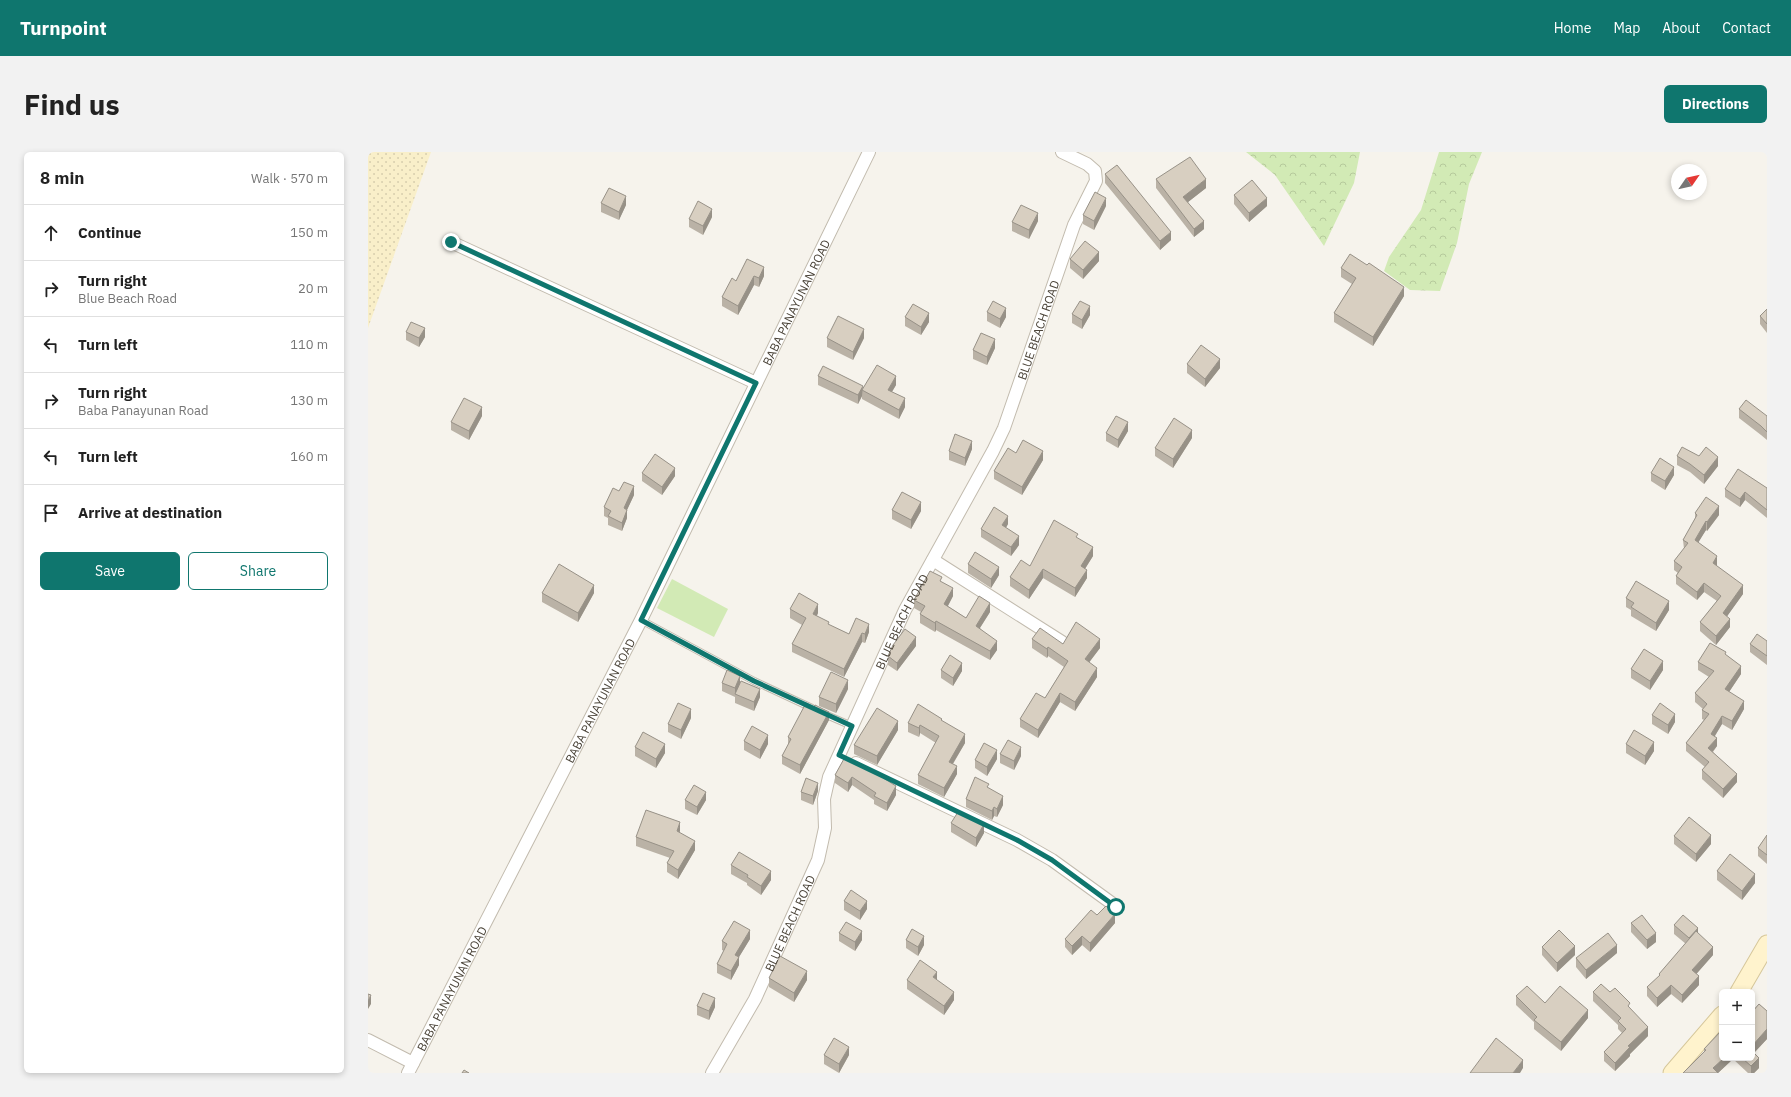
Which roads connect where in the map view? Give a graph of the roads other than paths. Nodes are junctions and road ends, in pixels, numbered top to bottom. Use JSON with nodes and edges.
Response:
{"nodes":[{"id":1,"x":869,"y":152,"type":"edge"},
{"id":2,"x":1062,"y":152,"type":"edge"},
{"id":3,"x":451,"y":242,"type":"dead end"},
{"id":4,"x":756,"y":383,"type":"junction"},
{"id":5,"x":933,"y":560,"type":"junction"},
{"id":6,"x":641,"y":620,"type":"junction"},
{"id":7,"x":1062,"y":642,"type":"edge"},
{"id":8,"x":852,"y":726,"type":"junction"},
{"id":9,"x":839,"y":755,"type":"junction"},
{"id":10,"x":1116,"y":907,"type":"dead end"},
{"id":11,"x":1767,"y":944,"type":"edge"},
{"id":12,"x":1741,"y":989,"type":"edge"},
{"id":13,"x":1719,"y":1018,"type":"edge"},
{"id":14,"x":368,"y":1040,"type":"edge"},
{"id":15,"x":410,"y":1068,"type":"edge"},
{"id":16,"x":712,"y":1073,"type":"edge"},
{"id":17,"x":1672,"y":1073,"type":"edge"}],
"edges":[{"from":1,"to":4,"type":"street","name":"BABA PANAYUNAN ROAD"},
{"from":2,"to":5,"type":"street","name":"BLUE BEACH ROAD"},
{"from":3,"to":4,"type":"street"},
{"from":4,"to":6,"type":"street","name":"BABA PANAYUNAN ROAD"},
{"from":5,"to":7,"type":"street"},
{"from":5,"to":8,"type":"street","name":"BLUE BEACH ROAD"},
{"from":6,"to":8,"type":"lane"},
{"from":6,"to":15,"type":"street","name":"BABA PANAYUNAN ROAD"},
{"from":8,"to":9,"type":"street","name":"BLUE BEACH ROAD"},
{"from":9,"to":10,"type":"street"},
{"from":9,"to":16,"type":"street","name":"BLUE BEACH ROAD"},
{"from":11,"to":12,"type":"main road"},
{"from":13,"to":17,"type":"main road"},
{"from":14,"to":15,"type":"street"}]}
